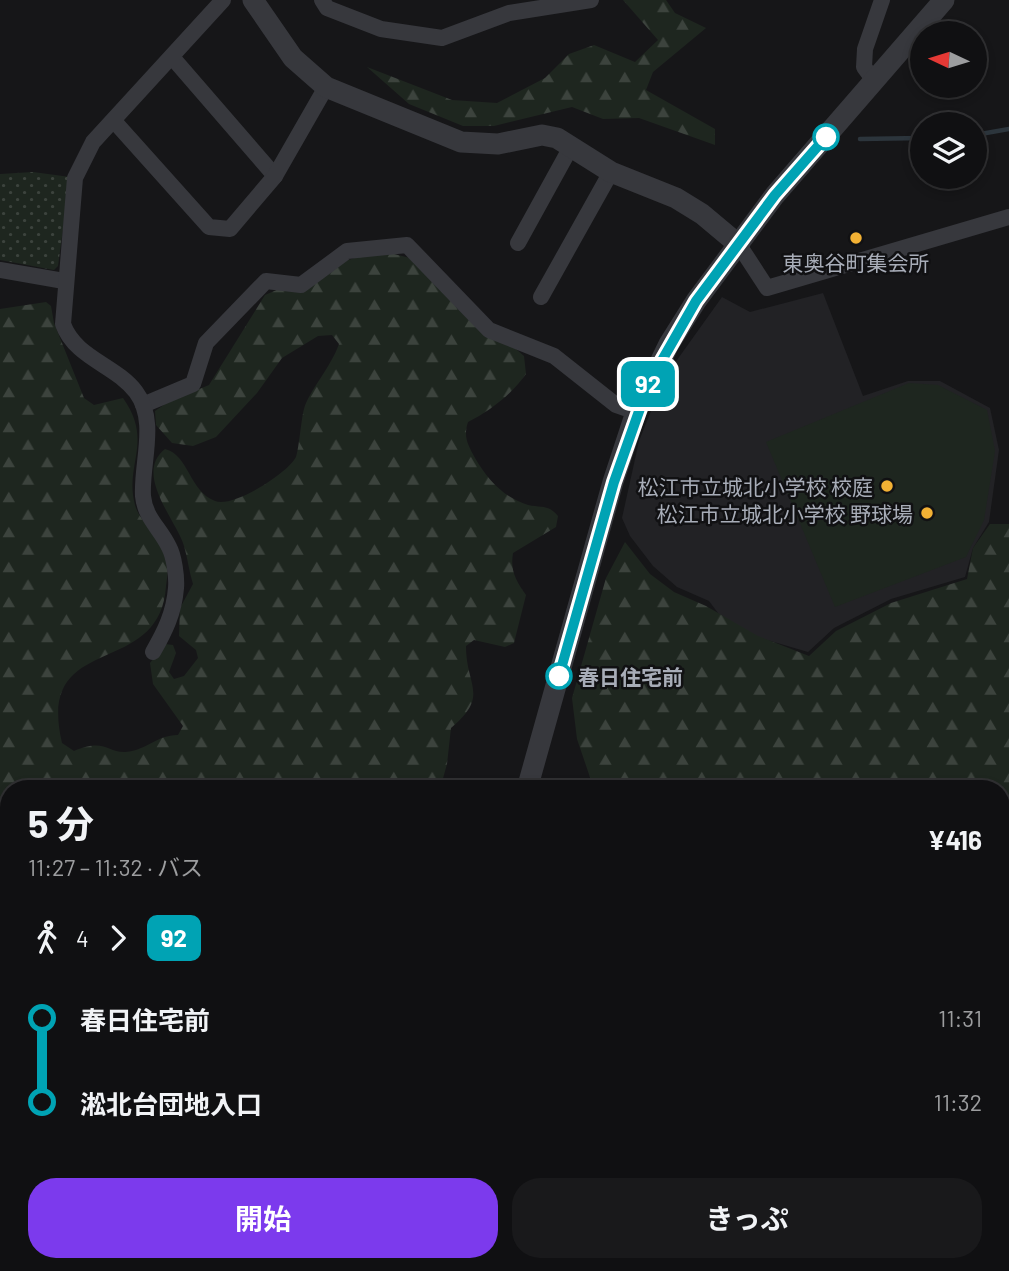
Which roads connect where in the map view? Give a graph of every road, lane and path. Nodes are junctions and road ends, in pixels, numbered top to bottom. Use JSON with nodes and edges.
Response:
{"nodes":[{"id":1,"x":223,"y":0,"type":"edge"},
{"id":2,"x":253,"y":0,"type":"edge"},
{"id":3,"x":322,"y":0,"type":"edge"},
{"id":4,"x":592,"y":0,"type":"edge"},
{"id":5,"x":882,"y":0,"type":"edge"},
{"id":6,"x":944,"y":0,"type":"edge"},
{"id":7,"x":172,"y":57,"type":"junction"},
{"id":8,"x":875,"y":82,"type":"junction"},
{"id":9,"x":326,"y":87,"type":"junction"},
{"id":10,"x":114,"y":121,"type":"junction"},
{"id":11,"x":572,"y":145,"type":"junction"},
{"id":12,"x":611,"y":172,"type":"junction"},
{"id":13,"x":275,"y":176,"type":"junction"},
{"id":14,"x":1009,"y":217,"type":"edge"},
{"id":15,"x":518,"y":243,"type":"dead end"},
{"id":16,"x":739,"y":245,"type":"junction"},
{"id":17,"x":0,"y":270,"type":"edge"},
{"id":18,"x":64,"y":281,"type":"junction"},
{"id":19,"x":541,"y":297,"type":"dead end"},
{"id":20,"x":144,"y":405,"type":"junction"},
{"id":21,"x":636,"y":412,"type":"junction"},
{"id":22,"x":153,"y":652,"type":"dead end"},
{"id":23,"x":530,"y":780,"type":"edge"}],
"edges":[{"from":1,"to":7,"type":"street"},
{"from":2,"to":9,"type":"street"},
{"from":3,"to":4,"type":"street"},
{"from":5,"to":8,"type":"street"},
{"from":6,"to":8,"type":"street"},
{"from":7,"to":10,"type":"street"},
{"from":7,"to":13,"type":"street"},
{"from":8,"to":16,"type":"street"},
{"from":9,"to":11,"type":"street"},
{"from":9,"to":13,"type":"street"},
{"from":10,"to":13,"type":"street"},
{"from":10,"to":18,"type":"street"},
{"from":11,"to":12,"type":"street"},
{"from":11,"to":15,"type":"street"},
{"from":12,"to":16,"type":"street"},
{"from":12,"to":19,"type":"street"},
{"from":14,"to":16,"type":"street"},
{"from":16,"to":21,"type":"street"},
{"from":17,"to":18,"type":"street"},
{"from":18,"to":20,"type":"street"},
{"from":20,"to":21,"type":"street"},
{"from":20,"to":22,"type":"street"},
{"from":21,"to":23,"type":"street"}]}
